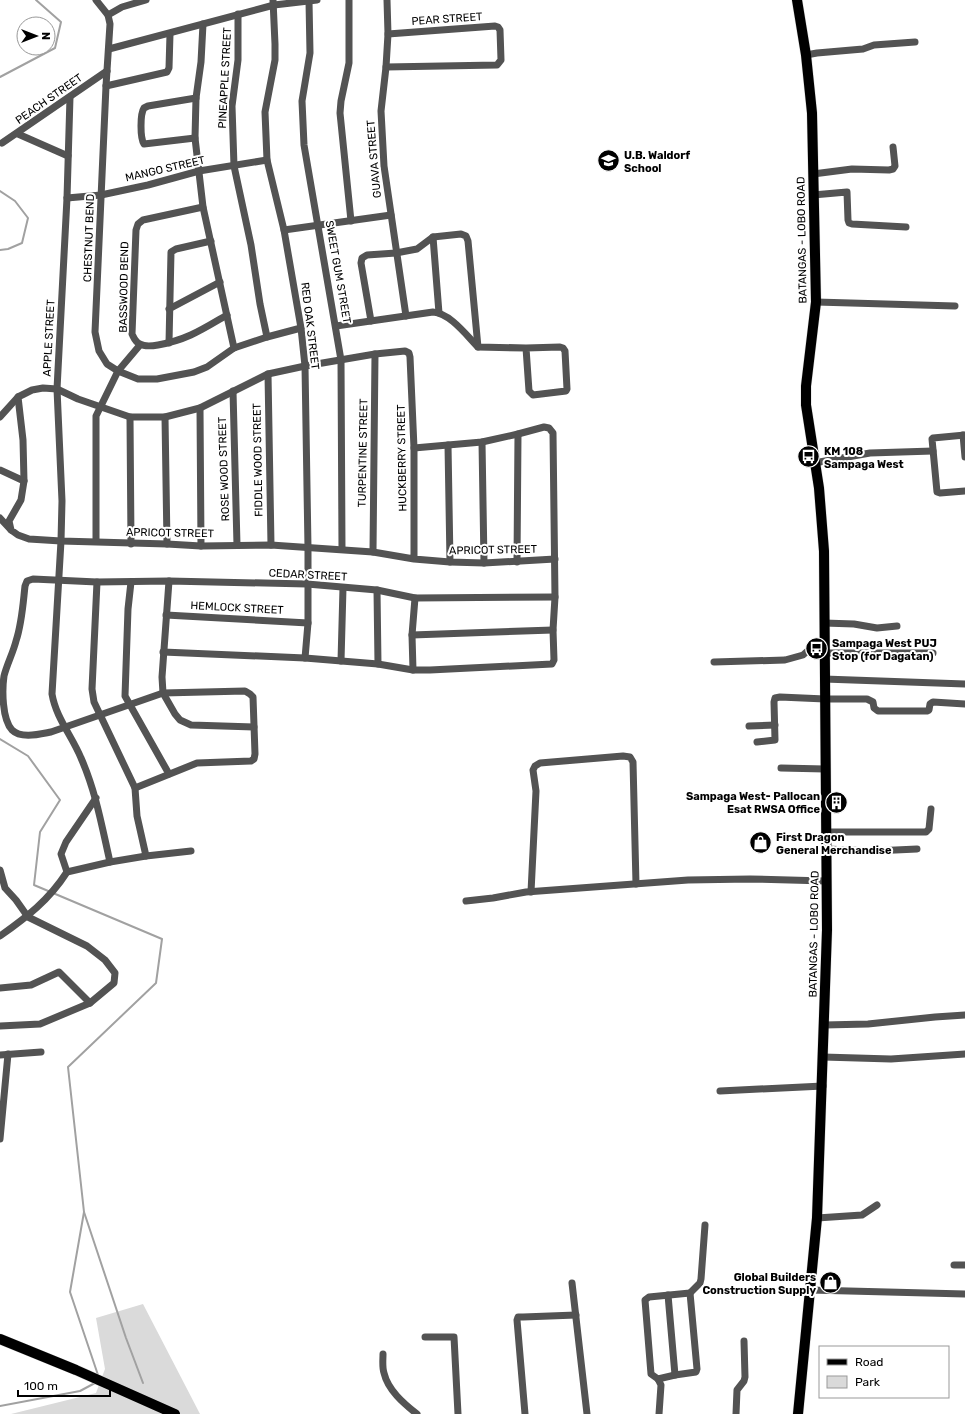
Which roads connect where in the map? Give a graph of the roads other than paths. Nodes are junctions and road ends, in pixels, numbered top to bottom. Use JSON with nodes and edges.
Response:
{"nodes":[{"id":1,"x":96,"y":0,"type":"edge"},
{"id":2,"x":146,"y":0,"type":"edge"},
{"id":3,"x":317,"y":0,"type":"edge"},
{"id":4,"x":349,"y":0,"type":"edge"},
{"id":5,"x":387,"y":0,"type":"edge"},
{"id":6,"x":797,"y":0,"type":"edge"},
{"id":7,"x":309,"y":1,"type":"edge"},
{"id":8,"x":273,"y":3,"type":"edge"},
{"id":9,"x":238,"y":14,"type":"junction"},
{"id":10,"x":108,"y":15,"type":"junction"},
{"id":11,"x":203,"y":24,"type":"junction"},
{"id":12,"x":170,"y":34,"type":"junction"},
{"id":13,"x":388,"y":34,"type":"junction"},
{"id":14,"x":915,"y":42,"type":"dead end"},
{"id":15,"x":109,"y":49,"type":"junction"},
{"id":16,"x":806,"y":55,"type":"junction"},
{"id":17,"x":386,"y":67,"type":"junction"},
{"id":18,"x":107,"y":71,"type":"junction"},
{"id":19,"x":106,"y":86,"type":"junction"},
{"id":20,"x":70,"y":97,"type":"junction"},
{"id":21,"x":196,"y":98,"type":"junction"},
{"id":22,"x":18,"y":134,"type":"junction"},
{"id":23,"x":195,"y":138,"type":"junction"},
{"id":24,"x":2,"y":144,"type":"dead end"},
{"id":25,"x":893,"y":147,"type":"dead end"},
{"id":26,"x":68,"y":156,"type":"junction"},
{"id":27,"x":267,"y":160,"type":"junction"},
{"id":28,"x":234,"y":166,"type":"junction"},
{"id":29,"x":199,"y":171,"type":"junction"},
{"id":30,"x":813,"y":174,"type":"junction"},
{"id":31,"x":101,"y":195,"type":"junction"},
{"id":32,"x":813,"y":195,"type":"junction"},
{"id":33,"x":67,"y":198,"type":"junction"},
{"id":34,"x":203,"y":207,"type":"junction"},
{"id":35,"x":391,"y":216,"type":"junction"},
{"id":36,"x":351,"y":221,"type":"junction"},
{"id":37,"x":318,"y":226,"type":"junction"},
{"id":38,"x":906,"y":227,"type":"dead end"},
{"id":39,"x":284,"y":230,"type":"junction"},
{"id":40,"x":433,"y":237,"type":"junction"},
{"id":41,"x":211,"y":241,"type":"junction"},
{"id":42,"x":396,"y":253,"type":"junction"},
{"id":43,"x":220,"y":282,"type":"junction"},
{"id":44,"x":816,"y":302,"type":"junction"},
{"id":45,"x":955,"y":306,"type":"dead end"},
{"id":46,"x":169,"y":309,"type":"junction"},
{"id":47,"x":439,"y":313,"type":"junction"},
{"id":48,"x":227,"y":315,"type":"junction"},
{"id":49,"x":406,"y":316,"type":"junction"},
{"id":50,"x":371,"y":321,"type":"junction"},
{"id":51,"x":336,"y":326,"type":"junction"},
{"id":52,"x":301,"y":328,"type":"junction"},
{"id":53,"x":267,"y":337,"type":"junction"},
{"id":54,"x":169,"y":343,"type":"junction"},
{"id":55,"x":140,"y":345,"type":"junction"},
{"id":56,"x":478,"y":347,"type":"junction"},
{"id":57,"x":234,"y":348,"type":"junction"},
{"id":58,"x":526,"y":348,"type":"junction"},
{"id":59,"x":375,"y":354,"type":"junction"},
{"id":60,"x":341,"y":360,"type":"junction"},
{"id":61,"x":305,"y":366,"type":"junction"},
{"id":62,"x":118,"y":371,"type":"junction"},
{"id":63,"x":268,"y":374,"type":"junction"},
{"id":64,"x":57,"y":389,"type":"junction"},
{"id":65,"x":233,"y":391,"type":"junction"},
{"id":66,"x":18,"y":396,"type":"junction"},
{"id":67,"x":100,"y":408,"type":"junction"},
{"id":68,"x":200,"y":408,"type":"junction"},
{"id":69,"x":0,"y":417,"type":"edge"},
{"id":70,"x":130,"y":417,"type":"junction"},
{"id":71,"x":165,"y":417,"type":"junction"},
{"id":72,"x":518,"y":434,"type":"junction"},
{"id":73,"x":964,"y":435,"type":"edge"},
{"id":74,"x":482,"y":442,"type":"junction"},
{"id":75,"x":448,"y":445,"type":"junction"},
{"id":76,"x":414,"y":448,"type":"junction"},
{"id":77,"x":933,"y":451,"type":"junction"},
{"id":78,"x":965,"y":457,"type":"edge"},
{"id":79,"x":814,"y":463,"type":"junction"},
{"id":80,"x":0,"y":470,"type":"edge"},
{"id":81,"x":24,"y":480,"type":"junction"},
{"id":82,"x":965,"y":491,"type":"edge"},
{"id":83,"x":0,"y":518,"type":"edge"},
{"id":84,"x":11,"y":530,"type":"junction"},
{"id":85,"x":61,"y":541,"type":"junction"},
{"id":86,"x":96,"y":542,"type":"junction"},
{"id":87,"x":131,"y":544,"type":"junction"},
{"id":88,"x":167,"y":544,"type":"junction"},
{"id":89,"x":237,"y":545,"type":"junction"},
{"id":90,"x":271,"y":545,"type":"junction"},
{"id":91,"x":201,"y":546,"type":"junction"},
{"id":92,"x":308,"y":548,"type":"junction"},
{"id":93,"x":342,"y":549,"type":"junction"},
{"id":94,"x":373,"y":552,"type":"junction"},
{"id":95,"x":414,"y":559,"type":"junction"},
{"id":96,"x":555,"y":559,"type":"junction"},
{"id":97,"x":450,"y":562,"type":"junction"},
{"id":98,"x":517,"y":562,"type":"junction"},
{"id":99,"x":484,"y":563,"type":"junction"},
{"id":100,"x":59,"y":580,"type":"junction"},
{"id":101,"x":169,"y":581,"type":"junction"},
{"id":102,"x":97,"y":582,"type":"junction"},
{"id":103,"x":131,"y":582,"type":"junction"},
{"id":104,"x":307,"y":584,"type":"junction"},
{"id":105,"x":343,"y":588,"type":"junction"},
{"id":106,"x":377,"y":590,"type":"junction"},
{"id":107,"x":555,"y":597,"type":"junction"},
{"id":108,"x":415,"y":598,"type":"junction"},
{"id":109,"x":166,"y":615,"type":"junction"},
{"id":110,"x":308,"y":623,"type":"junction"},
{"id":111,"x":824,"y":623,"type":"junction"},
{"id":112,"x":897,"y":626,"type":"dead end"},
{"id":113,"x":554,"y":630,"type":"junction"},
{"id":114,"x":412,"y":635,"type":"junction"},
{"id":115,"x":824,"y":649,"type":"junction"},
{"id":116,"x":163,"y":652,"type":"junction"},
{"id":117,"x":933,"y":653,"type":"dead end"},
{"id":118,"x":305,"y":658,"type":"junction"},
{"id":119,"x":341,"y":661,"type":"junction"},
{"id":120,"x":714,"y":662,"type":"dead end"},
{"id":121,"x":378,"y":664,"type":"junction"},
{"id":122,"x":413,"y":670,"type":"junction"},
{"id":123,"x":824,"y":679,"type":"junction"},
{"id":124,"x":965,"y":684,"type":"edge"},
{"id":125,"x":163,"y":693,"type":"junction"},
{"id":126,"x":824,"y":699,"type":"junction"},
{"id":127,"x":965,"y":704,"type":"edge"},
{"id":128,"x":130,"y":705,"type":"junction"},
{"id":129,"x":100,"y":715,"type":"junction"},
{"id":130,"x":775,"y":725,"type":"junction"},
{"id":131,"x":66,"y":726,"type":"junction"},
{"id":132,"x":749,"y":726,"type":"dead end"},
{"id":133,"x":254,"y":727,"type":"junction"},
{"id":134,"x":757,"y":742,"type":"dead end"},
{"id":135,"x":781,"y":768,"type":"dead end"},
{"id":136,"x":825,"y":769,"type":"junction"},
{"id":137,"x":169,"y":774,"type":"junction"},
{"id":138,"x":135,"y":788,"type":"junction"},
{"id":139,"x":96,"y":798,"type":"junction"},
{"id":140,"x":931,"y":809,"type":"dead end"},
{"id":141,"x":826,"y":832,"type":"junction"},
{"id":142,"x":826,"y":849,"type":"junction"},
{"id":143,"x":917,"y":849,"type":"dead end"},
{"id":144,"x":191,"y":851,"type":"dead end"},
{"id":145,"x":146,"y":856,"type":"junction"},
{"id":146,"x":110,"y":862,"type":"junction"},
{"id":147,"x":0,"y":870,"type":"edge"},
{"id":148,"x":67,"y":872,"type":"junction"},
{"id":149,"x":826,"y":881,"type":"junction"},
{"id":150,"x":636,"y":884,"type":"junction"},
{"id":151,"x":2,"y":889,"type":"edge"},
{"id":152,"x":531,"y":892,"type":"junction"},
{"id":153,"x":466,"y":901,"type":"dead end"},
{"id":154,"x":28,"y":916,"type":"junction"},
{"id":155,"x":0,"y":936,"type":"edge"},
{"id":156,"x":0,"y":988,"type":"edge"},
{"id":157,"x":90,"y":1003,"type":"junction"},
{"id":158,"x":965,"y":1015,"type":"edge"},
{"id":159,"x":824,"y":1025,"type":"junction"},
{"id":160,"x":0,"y":1026,"type":"edge"},
{"id":161,"x":41,"y":1052,"type":"dead end"},
{"id":162,"x":965,"y":1054,"type":"edge"},
{"id":163,"x":4,"y":1055,"type":"edge"},
{"id":164,"x":823,"y":1057,"type":"junction"},
{"id":165,"x":823,"y":1086,"type":"junction"},
{"id":166,"x":720,"y":1091,"type":"dead end"},
{"id":167,"x":0,"y":1139,"type":"edge"},
{"id":168,"x":877,"y":1205,"type":"dead end"},
{"id":169,"x":817,"y":1218,"type":"junction"},
{"id":170,"x":705,"y":1225,"type":"dead end"},
{"id":171,"x":954,"y":1265,"type":"dead end"},
{"id":172,"x":965,"y":1265,"type":"edge"},
{"id":173,"x":572,"y":1283,"type":"dead end"},
{"id":174,"x":810,"y":1290,"type":"junction"},
{"id":175,"x":690,"y":1294,"type":"junction"},
{"id":176,"x":965,"y":1294,"type":"edge"},
{"id":177,"x":668,"y":1295,"type":"junction"},
{"id":178,"x":576,"y":1315,"type":"junction"},
{"id":179,"x":425,"y":1337,"type":"dead end"},
{"id":180,"x":0,"y":1339,"type":"edge"},
{"id":181,"x":744,"y":1341,"type":"dead end"},
{"id":182,"x":383,"y":1354,"type":"dead end"},
{"id":183,"x":675,"y":1375,"type":"junction"},
{"id":184,"x":658,"y":1379,"type":"junction"},
{"id":185,"x":175,"y":1414,"type":"edge"},
{"id":186,"x":417,"y":1414,"type":"edge"},
{"id":187,"x":458,"y":1414,"type":"edge"},
{"id":188,"x":525,"y":1414,"type":"edge"},
{"id":189,"x":587,"y":1414,"type":"edge"},
{"id":190,"x":659,"y":1414,"type":"edge"},
{"id":191,"x":736,"y":1414,"type":"edge"},
{"id":192,"x":798,"y":1414,"type":"edge"}],
"edges":[{"from":1,"to":10,"type":"street"},
{"from":2,"to":10,"type":"street"},
{"from":3,"to":7,"type":"street"},
{"from":4,"to":36,"type":"street"},
{"from":5,"to":13,"type":"street","name":"GUAVA STREET"},
{"from":6,"to":16,"type":"main road","name":"BATANGAS - LOBO ROAD"},
{"from":7,"to":8,"type":"street"},
{"from":7,"to":37,"type":"street","name":"SWEET GUM STREET"},
{"from":8,"to":9,"type":"street"},
{"from":8,"to":27,"type":"street","name":"RED OAK STREET"},
{"from":9,"to":11,"type":"street"},
{"from":9,"to":28,"type":"street","name":"PINEAPPLE STREET"},
{"from":10,"to":15,"type":"street","name":"CHESTNUT BEND"},
{"from":11,"to":12,"type":"street"},
{"from":11,"to":21,"type":"street"},
{"from":12,"to":15,"type":"street"},
{"from":12,"to":19,"type":"street"},
{"from":13,"to":17,"type":"street","name":"GUAVA STREET"},
{"from":13,"to":17,"type":"street","name":"PEAR STREET"},
{"from":14,"to":16,"type":"street"},
{"from":15,"to":18,"type":"street","name":"CHESTNUT BEND"},
{"from":16,"to":30,"type":"main road","name":"BATANGAS - LOBO ROAD"},
{"from":17,"to":35,"type":"street","name":"GUAVA STREET"},
{"from":18,"to":19,"type":"street","name":"CHESTNUT BEND"},
{"from":18,"to":20,"type":"street","name":"PEACH STREET"},
{"from":19,"to":31,"type":"street","name":"CHESTNUT BEND"},
{"from":20,"to":22,"type":"street","name":"PEACH STREET"},
{"from":20,"to":26,"type":"street","name":"APPLE STREET"},
{"from":21,"to":23,"type":"street"},
{"from":21,"to":23,"type":"street"},
{"from":22,"to":24,"type":"street","name":"PEACH STREET"},
{"from":22,"to":26,"type":"street"},
{"from":23,"to":29,"type":"street"},
{"from":25,"to":30,"type":"street"},
{"from":26,"to":33,"type":"street","name":"APPLE STREET"},
{"from":27,"to":28,"type":"street","name":"MANGO STREET"},
{"from":27,"to":39,"type":"street","name":"RED OAK STREET"},
{"from":28,"to":29,"type":"street","name":"MANGO STREET"},
{"from":28,"to":53,"type":"street","name":"PINEAPPLE STREET"},
{"from":29,"to":31,"type":"street","name":"MANGO STREET"},
{"from":29,"to":34,"type":"street"},
{"from":30,"to":32,"type":"main road","name":"BATANGAS - LOBO ROAD"},
{"from":31,"to":33,"type":"street","name":"MANGO STREET"},
{"from":31,"to":62,"type":"street","name":"CHESTNUT BEND"},
{"from":32,"to":38,"type":"street"},
{"from":32,"to":44,"type":"main road","name":"BATANGAS - LOBO ROAD"},
{"from":33,"to":64,"type":"street","name":"APPLE STREET"},
{"from":34,"to":41,"type":"street"},
{"from":34,"to":55,"type":"street","name":"BASSWOOD BEND"},
{"from":35,"to":36,"type":"street"},
{"from":35,"to":42,"type":"street","name":"GUAVA STREET"},
{"from":36,"to":37,"type":"street"},
{"from":37,"to":39,"type":"street"},
{"from":37,"to":51,"type":"street","name":"SWEET GUM STREET"},
{"from":39,"to":52,"type":"street","name":"RED OAK STREET"},
{"from":40,"to":42,"type":"street"},
{"from":40,"to":47,"type":"street"},
{"from":40,"to":56,"type":"street"},
{"from":41,"to":43,"type":"street"},
{"from":41,"to":46,"type":"street"},
{"from":42,"to":49,"type":"street","name":"GUAVA STREET"},
{"from":42,"to":50,"type":"street"},
{"from":43,"to":46,"type":"street"},
{"from":43,"to":48,"type":"street"},
{"from":44,"to":45,"type":"street"},
{"from":44,"to":79,"type":"main road","name":"BATANGAS - LOBO ROAD"},
{"from":46,"to":54,"type":"street"},
{"from":47,"to":49,"type":"street"},
{"from":47,"to":56,"type":"street"},
{"from":48,"to":54,"type":"street","name":"BASSWOOD BEND"},
{"from":48,"to":57,"type":"street"},
{"from":49,"to":50,"type":"street"},
{"from":50,"to":51,"type":"street"},
{"from":51,"to":60,"type":"street","name":"SWEET GUM STREET"},
{"from":52,"to":53,"type":"street","name":"CHESTNUT BEND"},
{"from":52,"to":61,"type":"street","name":"RED OAK STREET"},
{"from":53,"to":57,"type":"street","name":"CHESTNUT BEND"},
{"from":54,"to":55,"type":"street","name":"BASSWOOD BEND"},
{"from":55,"to":62,"type":"street"},
{"from":56,"to":58,"type":"street"},
{"from":57,"to":62,"type":"street","name":"CHESTNUT BEND"},
{"from":58,"to":58,"type":"street"},
{"from":59,"to":60,"type":"street"},
{"from":59,"to":76,"type":"street","name":"HUCKBERRY STREET"},
{"from":59,"to":94,"type":"street","name":"TURPENTINE STREET"},
{"from":60,"to":61,"type":"street"},
{"from":60,"to":93,"type":"street","name":"SWEET GUM STREET"},
{"from":61,"to":63,"type":"street"},
{"from":61,"to":92,"type":"street","name":"RED OAK STREET"},
{"from":62,"to":67,"type":"street"},
{"from":63,"to":65,"type":"street"},
{"from":63,"to":90,"type":"street","name":"FIDDLE WOOD STREET"},
{"from":64,"to":66,"type":"street"},
{"from":64,"to":67,"type":"street"},
{"from":64,"to":85,"type":"street","name":"APPLE STREET"},
{"from":65,"to":68,"type":"street"},
{"from":65,"to":89,"type":"street","name":"ROSE WOOD STREET"},
{"from":66,"to":69,"type":"street"},
{"from":66,"to":81,"type":"street"},
{"from":67,"to":70,"type":"street"},
{"from":67,"to":86,"type":"street"},
{"from":68,"to":71,"type":"street"},
{"from":68,"to":91,"type":"street"},
{"from":70,"to":71,"type":"street"},
{"from":70,"to":87,"type":"street"},
{"from":71,"to":88,"type":"street"},
{"from":72,"to":74,"type":"street"},
{"from":72,"to":96,"type":"street"},
{"from":72,"to":98,"type":"street"},
{"from":73,"to":77,"type":"street"},
{"from":73,"to":78,"type":"street"},
{"from":74,"to":75,"type":"street"},
{"from":74,"to":99,"type":"street"},
{"from":75,"to":76,"type":"street"},
{"from":75,"to":97,"type":"street"},
{"from":76,"to":95,"type":"street","name":"HUCKBERRY STREET"},
{"from":77,"to":79,"type":"street"},
{"from":77,"to":82,"type":"street"},
{"from":79,"to":111,"type":"main road","name":"BATANGAS - LOBO ROAD"},
{"from":80,"to":81,"type":"street"},
{"from":81,"to":84,"type":"street"},
{"from":83,"to":84,"type":"street"},
{"from":84,"to":85,"type":"street","name":"APRICOT STREET"},
{"from":85,"to":86,"type":"street","name":"APRICOT STREET"},
{"from":85,"to":100,"type":"street","name":"APPLE STREET"},
{"from":86,"to":87,"type":"street","name":"APRICOT STREET"},
{"from":87,"to":88,"type":"street","name":"APRICOT STREET"},
{"from":88,"to":91,"type":"street","name":"APRICOT STREET"},
{"from":89,"to":90,"type":"street","name":"APRICOT STREET"},
{"from":89,"to":91,"type":"street","name":"APRICOT STREET"},
{"from":90,"to":92,"type":"street","name":"APRICOT STREET"},
{"from":92,"to":93,"type":"street","name":"APRICOT STREET"},
{"from":92,"to":104,"type":"street","name":"RED OAK STREET"},
{"from":93,"to":94,"type":"street","name":"APRICOT STREET"},
{"from":94,"to":95,"type":"street","name":"APRICOT STREET"},
{"from":95,"to":97,"type":"street","name":"APRICOT STREET"},
{"from":96,"to":98,"type":"street","name":"APRICOT STREET"},
{"from":96,"to":107,"type":"street"},
{"from":97,"to":99,"type":"street","name":"APRICOT STREET"},
{"from":98,"to":99,"type":"street","name":"APRICOT STREET"},
{"from":100,"to":102,"type":"street","name":"CEDAR STREET"},
{"from":100,"to":131,"type":"street","name":"APPLE STREET"},
{"from":100,"to":131,"type":"street","name":"CEDAR STREET"},
{"from":101,"to":103,"type":"street","name":"CEDAR STREET"},
{"from":101,"to":104,"type":"street","name":"CEDAR STREET"},
{"from":101,"to":109,"type":"street"},
{"from":102,"to":103,"type":"street","name":"CEDAR STREET"},
{"from":102,"to":129,"type":"street"},
{"from":103,"to":128,"type":"street"},
{"from":104,"to":105,"type":"street","name":"CEDAR STREET"},
{"from":104,"to":110,"type":"street","name":"RED OAK STREET"},
{"from":105,"to":106,"type":"street","name":"CEDAR STREET"},
{"from":105,"to":119,"type":"street"},
{"from":106,"to":108,"type":"street","name":"CEDAR STREET"},
{"from":106,"to":121,"type":"street"},
{"from":107,"to":108,"type":"street","name":"CEDAR STREET"},
{"from":107,"to":113,"type":"street"},
{"from":108,"to":114,"type":"street"},
{"from":109,"to":110,"type":"street","name":"HEMLOCK STREET"},
{"from":109,"to":116,"type":"street"},
{"from":110,"to":118,"type":"street","name":"RED OAK STREET"},
{"from":111,"to":112,"type":"street"},
{"from":111,"to":115,"type":"main road","name":"BATANGAS - LOBO ROAD"},
{"from":113,"to":114,"type":"street"},
{"from":113,"to":122,"type":"street"},
{"from":114,"to":122,"type":"street"},
{"from":115,"to":117,"type":"street"},
{"from":115,"to":120,"type":"street"},
{"from":115,"to":123,"type":"main road","name":"BATANGAS - LOBO ROAD"},
{"from":116,"to":118,"type":"street"},
{"from":116,"to":125,"type":"street"},
{"from":118,"to":119,"type":"street"},
{"from":119,"to":121,"type":"street"},
{"from":121,"to":122,"type":"street"},
{"from":123,"to":124,"type":"street"},
{"from":123,"to":126,"type":"main road","name":"BATANGAS - LOBO ROAD"},
{"from":125,"to":128,"type":"street"},
{"from":125,"to":133,"type":"street"},
{"from":125,"to":133,"type":"street"},
{"from":126,"to":127,"type":"street"},
{"from":126,"to":130,"type":"street"},
{"from":126,"to":136,"type":"main road","name":"BATANGAS - LOBO ROAD"},
{"from":128,"to":129,"type":"street"},
{"from":128,"to":137,"type":"street"},
{"from":129,"to":131,"type":"street"},
{"from":129,"to":138,"type":"street"},
{"from":130,"to":132,"type":"street"},
{"from":130,"to":134,"type":"street"},
{"from":131,"to":139,"type":"street","name":"APPLE STREET"},
{"from":133,"to":137,"type":"street"},
{"from":135,"to":136,"type":"street"},
{"from":136,"to":141,"type":"main road","name":"BATANGAS - LOBO ROAD"},
{"from":137,"to":138,"type":"street"},
{"from":138,"to":145,"type":"street"},
{"from":139,"to":146,"type":"street","name":"APPLE STREET"},
{"from":139,"to":148,"type":"street"},
{"from":140,"to":141,"type":"street"},
{"from":141,"to":142,"type":"main road","name":"BATANGAS - LOBO ROAD"},
{"from":142,"to":143,"type":"street"},
{"from":142,"to":149,"type":"main road","name":"BATANGAS - LOBO ROAD"},
{"from":144,"to":145,"type":"street"},
{"from":145,"to":146,"type":"street"},
{"from":146,"to":148,"type":"street"},
{"from":147,"to":151,"type":"street"},
{"from":148,"to":154,"type":"street"},
{"from":149,"to":150,"type":"street"},
{"from":149,"to":159,"type":"main road","name":"BATANGAS - LOBO ROAD"},
{"from":150,"to":152,"type":"street"},
{"from":150,"to":152,"type":"street"},
{"from":151,"to":154,"type":"street"},
{"from":152,"to":153,"type":"street"},
{"from":154,"to":155,"type":"street"},
{"from":154,"to":157,"type":"street"},
{"from":156,"to":157,"type":"street"},
{"from":157,"to":160,"type":"street"},
{"from":158,"to":159,"type":"street"},
{"from":159,"to":164,"type":"main road","name":"BATANGAS - LOBO ROAD"},
{"from":161,"to":163,"type":"street"},
{"from":162,"to":164,"type":"street"},
{"from":163,"to":167,"type":"street"},
{"from":164,"to":165,"type":"main road","name":"BATANGAS - LOBO ROAD"},
{"from":165,"to":166,"type":"street"},
{"from":165,"to":169,"type":"main road","name":"BATANGAS - LOBO ROAD"},
{"from":168,"to":169,"type":"street"},
{"from":169,"to":174,"type":"main road","name":"BATANGAS - LOBO ROAD"},
{"from":170,"to":175,"type":"street"},
{"from":171,"to":172,"type":"street"},
{"from":173,"to":178,"type":"street"},
{"from":174,"to":176,"type":"street"},
{"from":174,"to":192,"type":"main road","name":"BATANGAS - LOBO ROAD"},
{"from":175,"to":177,"type":"street"},
{"from":175,"to":183,"type":"street"},
{"from":177,"to":183,"type":"street"},
{"from":177,"to":184,"type":"street"},
{"from":178,"to":188,"type":"street"},
{"from":178,"to":189,"type":"street"},
{"from":179,"to":187,"type":"street"},
{"from":180,"to":185,"type":"main road"},
{"from":181,"to":191,"type":"street"},
{"from":182,"to":186,"type":"street"},
{"from":183,"to":184,"type":"street"},
{"from":184,"to":190,"type":"street"}]}
